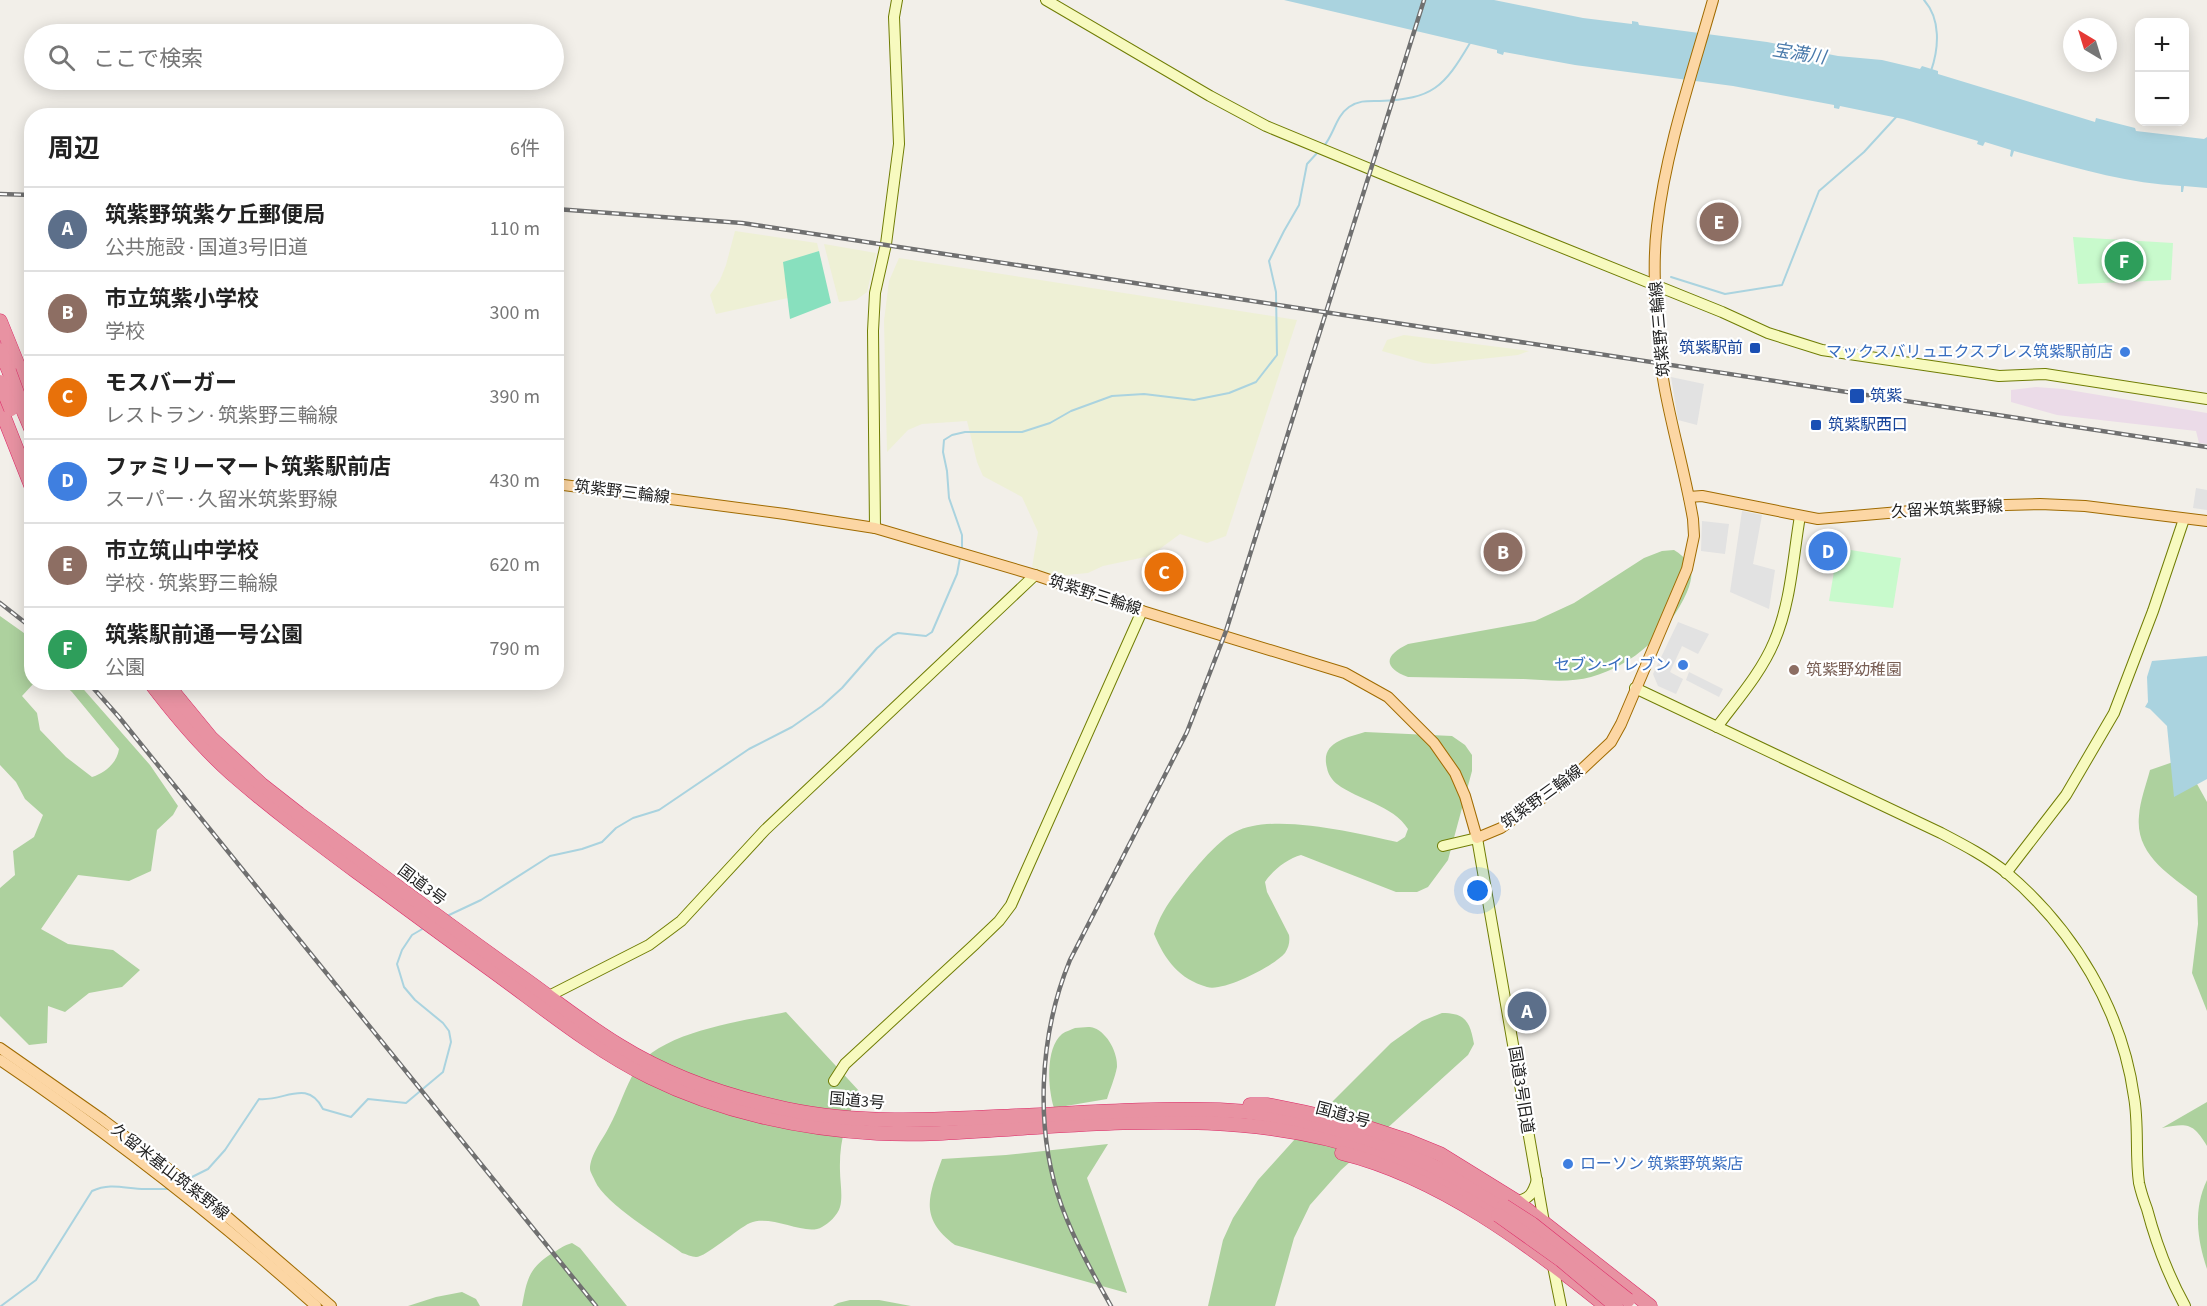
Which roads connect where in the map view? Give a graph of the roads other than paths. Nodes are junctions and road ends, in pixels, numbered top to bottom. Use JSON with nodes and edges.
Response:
{"nodes":[{"id":1,"x":897,"y":0,"type":"edge"},
{"id":2,"x":1046,"y":0,"type":"edge"},
{"id":3,"x":1713,"y":0,"type":"edge"},
{"id":4,"x":1655,"y":285,"type":"junction"},
{"id":5,"x":0,"y":321,"type":"edge"},
{"id":6,"x":0,"y":350,"type":"edge"},
{"id":7,"x":4,"y":376,"type":"edge"},
{"id":8,"x":24,"y":380,"type":"edge"},
{"id":9,"x":2207,"y":399,"type":"edge"},
{"id":10,"x":0,"y":407,"type":"edge"},
{"id":11,"x":24,"y":412,"type":"edge"},
{"id":12,"x":24,"y":415,"type":"edge"},
{"id":13,"x":24,"y":438,"type":"edge"},
{"id":14,"x":24,"y":468,"type":"edge"},
{"id":15,"x":564,"y":485,"type":"edge"},
{"id":16,"x":1689,"y":497,"type":"junction"},
{"id":17,"x":1800,"y":516,"type":"junction"},
{"id":18,"x":2184,"y":519,"type":"junction"},
{"id":19,"x":2207,"y":521,"type":"edge"},
{"id":20,"x":875,"y":528,"type":"junction"},
{"id":21,"x":1035,"y":575,"type":"junction"},
{"id":22,"x":1142,"y":611,"type":"junction"},
{"id":23,"x":1635,"y":688,"type":"junction"},
{"id":24,"x":152,"y":690,"type":"edge"},
{"id":25,"x":158,"y":690,"type":"edge"},
{"id":26,"x":170,"y":690,"type":"edge"},
{"id":27,"x":179,"y":690,"type":"edge"},
{"id":28,"x":184,"y":715,"type":"junction"},
{"id":29,"x":1717,"y":726,"type":"junction"},
{"id":30,"x":258,"y":788,"type":"junction"},
{"id":31,"x":1477,"y":837,"type":"junction"},
{"id":32,"x":1443,"y":846,"type":"dead end"},
{"id":33,"x":2006,"y":873,"type":"junction"},
{"id":34,"x":542,"y":999,"type":"junction"},
{"id":35,"x":0,"y":1048,"type":"edge"},
{"id":36,"x":0,"y":1060,"type":"edge"},
{"id":37,"x":834,"y":1081,"type":"dead end"},
{"id":38,"x":1178,"y":1121,"type":"junction"},
{"id":39,"x":148,"y":1159,"type":"junction"},
{"id":40,"x":1537,"y":1179,"type":"junction"},
{"id":41,"x":192,"y":1193,"type":"junction"},
{"id":42,"x":1506,"y":1207,"type":"junction"},
{"id":43,"x":1544,"y":1222,"type":"junction"},
{"id":44,"x":1554,"y":1267,"type":"junction"},
{"id":45,"x":1626,"y":1304,"type":"edge"},
{"id":46,"x":316,"y":1306,"type":"edge"},
{"id":47,"x":331,"y":1306,"type":"edge"},
{"id":48,"x":1561,"y":1306,"type":"edge"},
{"id":49,"x":1606,"y":1306,"type":"edge"},
{"id":50,"x":1650,"y":1306,"type":"edge"},
{"id":51,"x":2185,"y":1306,"type":"edge"}],
"edges":[{"from":1,"to":20,"type":"street"},
{"from":2,"to":4,"type":"street"},
{"from":3,"to":4,"type":"main road","name":"筑紫野三輪線"},
{"from":4,"to":9,"type":"street"},
{"from":4,"to":16,"type":"main road","name":"筑紫野三輪線"},
{"from":5,"to":8,"type":"highway"},
{"from":6,"to":7,"type":"highway"},
{"from":7,"to":12,"type":"highway","bridge":true},
{"from":7,"to":13,"type":"highway","bridge":true},
{"from":10,"to":11,"type":"main road"},
{"from":10,"to":14,"type":"highway"},
{"from":15,"to":20,"type":"main road","name":"筑紫野三輪線"},
{"from":16,"to":17,"type":"main road","name":"久留米筑紫野線"},
{"from":16,"to":23,"type":"main road","name":"筑紫野三輪線"},
{"from":17,"to":18,"type":"main road","name":"久留米筑紫野線"},
{"from":17,"to":29,"type":"street"},
{"from":18,"to":19,"type":"main road","name":"久留米筑紫野線"},
{"from":18,"to":33,"type":"street"},
{"from":20,"to":21,"type":"main road","name":"筑紫野三輪線"},
{"from":21,"to":22,"type":"main road","name":"筑紫野三輪線"},
{"from":21,"to":34,"type":"street"},
{"from":22,"to":31,"type":"main road","name":"筑紫野三輪線"},
{"from":22,"to":37,"type":"street"},
{"from":23,"to":29,"type":"street"},
{"from":23,"to":31,"type":"main road","name":"筑紫野三輪線"},
{"from":24,"to":28,"type":"highway"},
{"from":25,"to":28,"type":"highway","name":"国道3号"},
{"from":26,"to":28,"type":"highway","name":"国道3号"},
{"from":27,"to":28,"type":"highway"},
{"from":28,"to":30,"type":"highway","name":"国道3号"},
{"from":28,"to":30,"type":"highway","name":"国道3号"},
{"from":29,"to":33,"type":"street"},
{"from":30,"to":34,"type":"highway","name":"国道3号"},
{"from":31,"to":32,"type":"street"},
{"from":31,"to":40,"type":"street","name":"国道3号旧道"},
{"from":33,"to":51,"type":"street"},
{"from":34,"to":38,"type":"highway","name":"国道3号"},
{"from":34,"to":42,"type":"highway","name":"国道3号"},
{"from":35,"to":39,"type":"main road","name":"久留米基山筑紫野線"},
{"from":36,"to":39,"type":"main road","name":"久留米基山筑紫野線"},
{"from":38,"to":42,"type":"highway","name":"国道3号"},
{"from":38,"to":44,"type":"highway"},
{"from":39,"to":41,"type":"main road","name":"久留米基山筑紫野線"},
{"from":40,"to":42,"type":"street"},
{"from":40,"to":43,"type":"street","name":"国道3号旧道"},
{"from":41,"to":46,"type":"main road","name":"久留米基山筑紫野線"},
{"from":41,"to":47,"type":"main road","name":"久留米基山筑紫野線"},
{"from":42,"to":43,"type":"highway"},
{"from":42,"to":45,"type":"highway","name":"国道3号","bridge":true},
{"from":43,"to":44,"type":"street","name":"国道3号旧道"},
{"from":43,"to":50,"type":"highway"},
{"from":44,"to":48,"type":"street","name":"国道3号旧道"},
{"from":44,"to":49,"type":"highway"}]}
